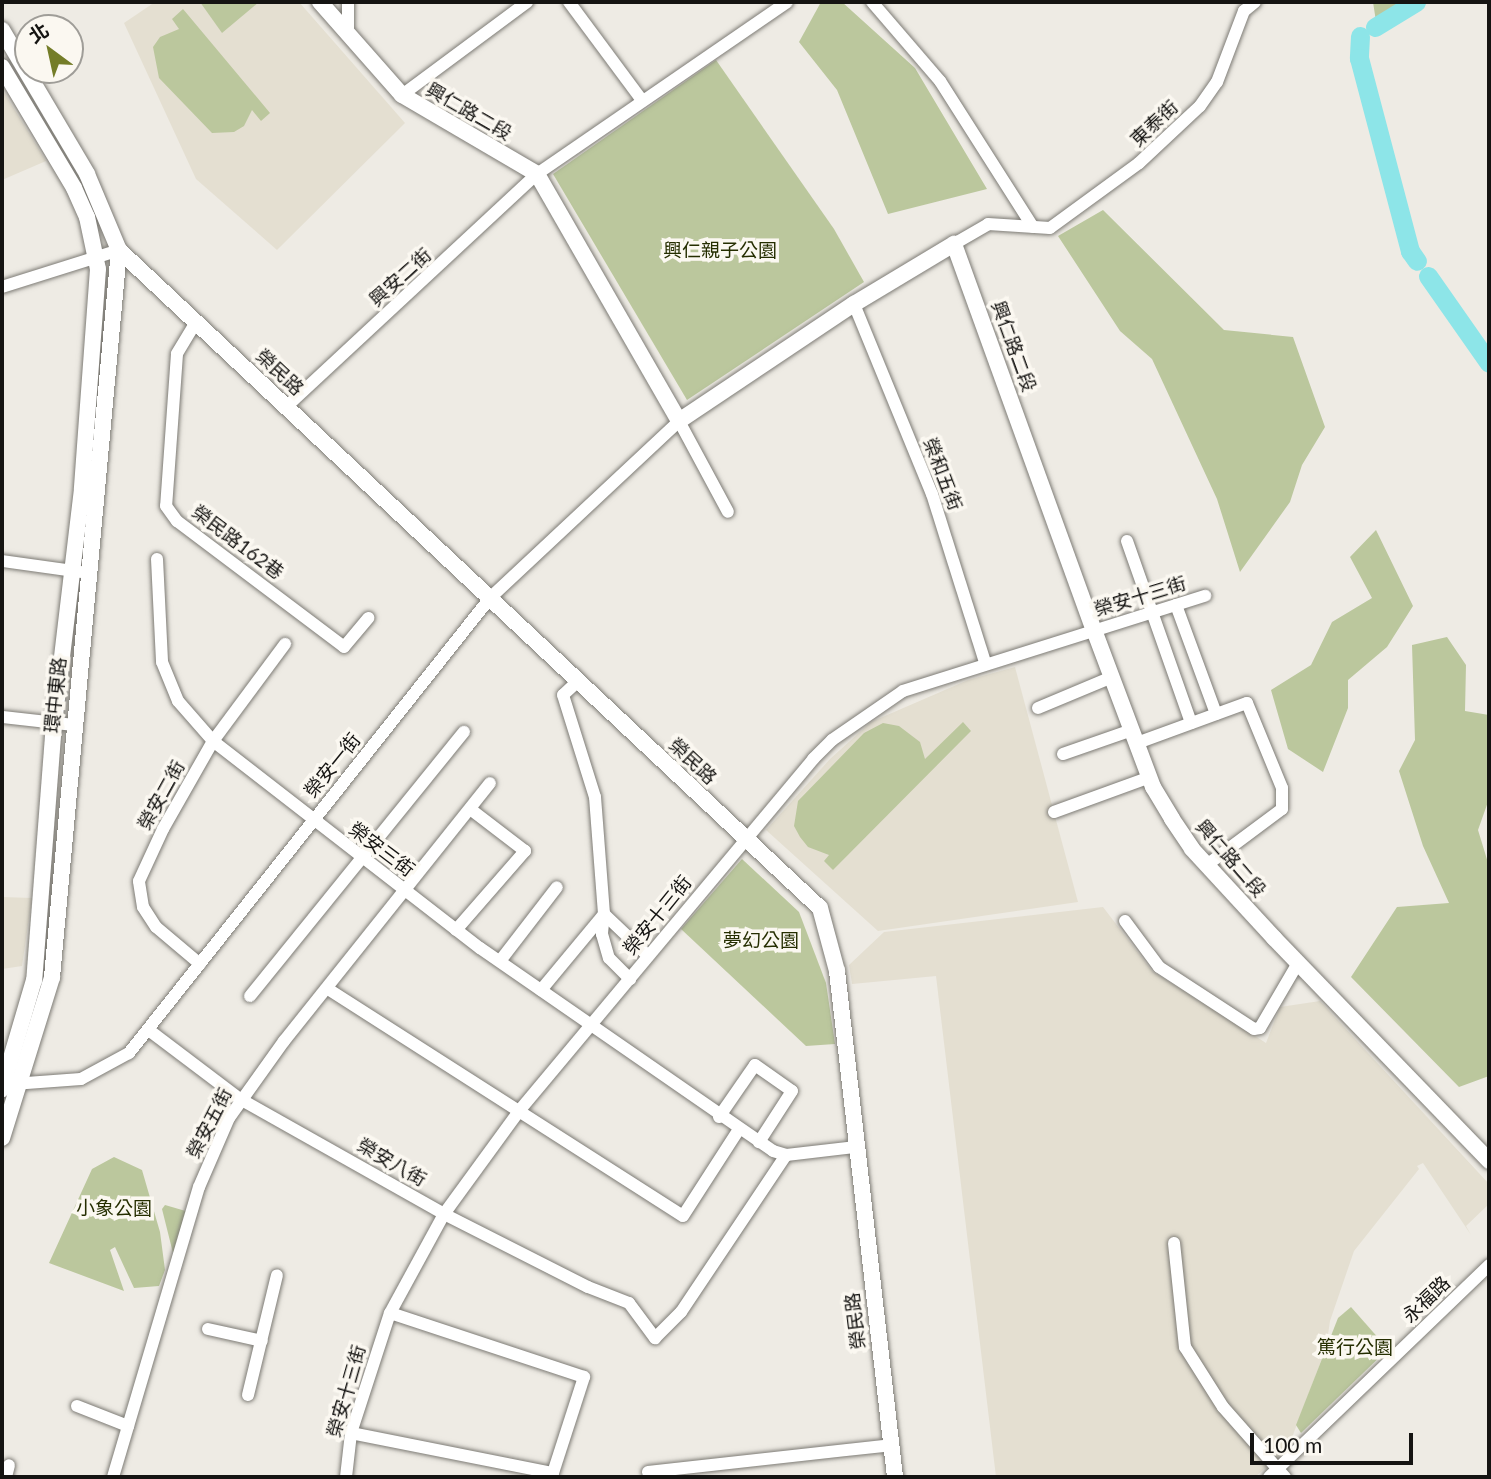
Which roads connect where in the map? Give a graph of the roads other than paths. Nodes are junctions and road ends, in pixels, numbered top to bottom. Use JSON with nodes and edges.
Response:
{"nodes":[{"id":1,"x":320,"y":2,"type":"edge"},
{"id":2,"x":348,"y":2,"type":"edge"},
{"id":3,"x":527,"y":2,"type":"edge"},
{"id":4,"x":569,"y":2,"type":"edge"},
{"id":5,"x":787,"y":2,"type":"edge"},
{"id":6,"x":872,"y":2,"type":"edge"},
{"id":7,"x":1255,"y":2,"type":"edge"},
{"id":8,"x":2,"y":30,"type":"edge"},
{"id":9,"x":348,"y":34,"type":"junction"},
{"id":10,"x":2,"y":67,"type":"edge"},
{"id":11,"x":402,"y":95,"type":"junction"},
{"id":12,"x":641,"y":99,"type":"junction"},
{"id":13,"x":537,"y":174,"type":"junction"},
{"id":14,"x":1033,"y":227,"type":"junction"},
{"id":15,"x":954,"y":244,"type":"junction"},
{"id":16,"x":119,"y":250,"type":"junction"},
{"id":17,"x":97,"y":254,"type":"junction"},
{"id":18,"x":2,"y":286,"type":"edge"},
{"id":19,"x":854,"y":304,"type":"junction"},
{"id":20,"x":197,"y":322,"type":"junction"},
{"id":21,"x":286,"y":407,"type":"junction"},
{"id":22,"x":679,"y":421,"type":"junction"},
{"id":23,"x":728,"y":512,"type":"dead end"},
{"id":24,"x":1127,"y":541,"type":"dead end"},
{"id":25,"x":157,"y":559,"type":"dead end"},
{"id":26,"x":2,"y":561,"type":"edge"},
{"id":27,"x":73,"y":571,"type":"junction"},
{"id":28,"x":91,"y":573,"type":"junction"},
{"id":29,"x":1205,"y":596,"type":"dead end"},
{"id":30,"x":490,"y":598,"type":"junction"},
{"id":31,"x":1176,"y":605,"type":"junction"},
{"id":32,"x":1152,"y":613,"type":"junction"},
{"id":33,"x":369,"y":618,"type":"dead end"},
{"id":34,"x":1094,"y":631,"type":"junction"},
{"id":35,"x":285,"y":644,"type":"dead end"},
{"id":36,"x":985,"y":662,"type":"junction"},
{"id":37,"x":1112,"y":677,"type":"junction"},
{"id":38,"x":577,"y":682,"type":"junction"},
{"id":39,"x":1038,"y":708,"type":"dead end"},
{"id":40,"x":1216,"y":714,"type":"junction"},
{"id":41,"x":2,"y":717,"type":"edge"},
{"id":42,"x":54,"y":723,"type":"junction"},
{"id":43,"x":1191,"y":723,"type":"junction"},
{"id":44,"x":73,"y":725,"type":"junction"},
{"id":45,"x":464,"y":732,"type":"dead end"},
{"id":46,"x":1134,"y":736,"type":"junction"},
{"id":47,"x":213,"y":741,"type":"junction"},
{"id":48,"x":1063,"y":754,"type":"dead end"},
{"id":49,"x":1150,"y":777,"type":"junction"},
{"id":50,"x":490,"y":783,"type":"dead end"},
{"id":51,"x":470,"y":808,"type":"junction"},
{"id":52,"x":1054,"y":812,"type":"dead end"},
{"id":53,"x":312,"y":820,"type":"junction"},
{"id":54,"x":744,"y":839,"type":"junction"},
{"id":55,"x":361,"y":857,"type":"junction"},
{"id":56,"x":1207,"y":865,"type":"junction"},
{"id":57,"x":558,"y":887,"type":"dead end"},
{"id":58,"x":406,"y":891,"type":"junction"},
{"id":59,"x":604,"y":914,"type":"junction"},
{"id":60,"x":1125,"y":921,"type":"dead end"},
{"id":61,"x":456,"y":930,"type":"junction"},
{"id":62,"x":647,"y":956,"type":"junction"},
{"id":63,"x":499,"y":961,"type":"junction"},
{"id":64,"x":1298,"y":963,"type":"junction"},
{"id":65,"x":200,"y":964,"type":"junction"},
{"id":66,"x":630,"y":979,"type":"junction"},
{"id":67,"x":328,"y":989,"type":"junction"},
{"id":68,"x":541,"y":990,"type":"junction"},
{"id":69,"x":250,"y":996,"type":"dead end"},
{"id":70,"x":593,"y":1023,"type":"junction"},
{"id":71,"x":150,"y":1031,"type":"junction"},
{"id":72,"x":7,"y":1084,"type":"edge"},
{"id":73,"x":240,"y":1099,"type":"junction"},
{"id":74,"x":519,"y":1111,"type":"junction"},
{"id":75,"x":719,"y":1117,"type":"junction"},
{"id":76,"x":738,"y":1129,"type":"junction"},
{"id":77,"x":2,"y":1138,"type":"edge"},
{"id":78,"x":759,"y":1142,"type":"junction"},
{"id":79,"x":855,"y":1147,"type":"junction"},
{"id":80,"x":786,"y":1155,"type":"junction"},
{"id":81,"x":1489,"y":1161,"type":"edge"},
{"id":82,"x":444,"y":1214,"type":"junction"},
{"id":83,"x":1174,"y":1243,"type":"dead end"},
{"id":84,"x":1489,"y":1265,"type":"edge"},
{"id":85,"x":278,"y":1275,"type":"dead end"},
{"id":86,"x":390,"y":1313,"type":"junction"},
{"id":87,"x":208,"y":1329,"type":"dead end"},
{"id":88,"x":262,"y":1340,"type":"junction"},
{"id":89,"x":248,"y":1395,"type":"dead end"},
{"id":90,"x":77,"y":1406,"type":"dead end"},
{"id":91,"x":128,"y":1426,"type":"junction"},
{"id":92,"x":351,"y":1433,"type":"junction"},
{"id":93,"x":891,"y":1446,"type":"junction"},
{"id":94,"x":648,"y":1472,"type":"dead end"},
{"id":95,"x":1283,"y":1473,"type":"edge"},
{"id":96,"x":113,"y":1477,"type":"edge"},
{"id":97,"x":346,"y":1477,"type":"edge"},
{"id":98,"x":895,"y":1477,"type":"edge"},
{"id":99,"x":1269,"y":1477,"type":"edge"}],
"edges":[{"from":1,"to":9,"type":"street","name":"興仁路二段"},
{"from":2,"to":9,"type":"street"},
{"from":3,"to":11,"type":"street"},
{"from":4,"to":12,"type":"street"},
{"from":5,"to":12,"type":"street","name":"興安二街"},
{"from":6,"to":14,"type":"street"},
{"from":7,"to":14,"type":"street","name":"東泰街"},
{"from":8,"to":16,"type":"street","name":"榮民路"},
{"from":9,"to":11,"type":"street","name":"興仁路二段"},
{"from":10,"to":17,"type":"street"},
{"from":11,"to":13,"type":"street","name":"興仁路二段"},
{"from":12,"to":13,"type":"street","name":"興安二街"},
{"from":13,"to":21,"type":"street","name":"興安二街"},
{"from":13,"to":22,"type":"street","name":"興仁路二段"},
{"from":14,"to":15,"type":"street","name":"東泰街"},
{"from":15,"to":19,"type":"street"},
{"from":15,"to":34,"type":"street","name":"興仁路二段"},
{"from":16,"to":17,"type":"street"},
{"from":16,"to":20,"type":"street","name":"榮民路"},
{"from":16,"to":28,"type":"street","name":"環中東路"},
{"from":17,"to":18,"type":"street"},
{"from":17,"to":27,"type":"street","name":"環中東路"},
{"from":19,"to":22,"type":"street"},
{"from":19,"to":36,"type":"street","name":"榮和五街"},
{"from":20,"to":21,"type":"street","name":"榮民路"},
{"from":20,"to":33,"type":"street","name":"榮民路162巷"},
{"from":21,"to":30,"type":"street","name":"榮民路"},
{"from":22,"to":23,"type":"street"},
{"from":22,"to":30,"type":"street","name":"榮安一街"},
{"from":24,"to":32,"type":"street"},
{"from":25,"to":47,"type":"street","name":"榮安三街"},
{"from":26,"to":27,"type":"street"},
{"from":27,"to":28,"type":"street"},
{"from":27,"to":42,"type":"street","name":"環中東路"},
{"from":28,"to":44,"type":"street","name":"環中東路"},
{"from":29,"to":31,"type":"street","name":"榮安十三街"},
{"from":30,"to":38,"type":"street","name":"榮民路"},
{"from":30,"to":53,"type":"street","name":"榮安一街"},
{"from":31,"to":32,"type":"street","name":"榮安十三街"},
{"from":31,"to":40,"type":"street"},
{"from":32,"to":34,"type":"street","name":"榮安十三街"},
{"from":32,"to":43,"type":"street"},
{"from":34,"to":36,"type":"street","name":"榮安十三街"},
{"from":34,"to":37,"type":"street","name":"興仁路二段"},
{"from":35,"to":47,"type":"street","name":"榮安二街"},
{"from":36,"to":54,"type":"street","name":"榮安十三街"},
{"from":37,"to":39,"type":"street"},
{"from":37,"to":46,"type":"street","name":"興仁路二段"},
{"from":38,"to":54,"type":"street","name":"榮民路"},
{"from":38,"to":59,"type":"street"},
{"from":40,"to":43,"type":"street"},
{"from":40,"to":56,"type":"street"},
{"from":41,"to":42,"type":"street"},
{"from":42,"to":44,"type":"street"},
{"from":42,"to":72,"type":"street","name":"環中東路"},
{"from":43,"to":46,"type":"street"},
{"from":44,"to":72,"type":"street","name":"環中東路"},
{"from":45,"to":55,"type":"street"},
{"from":46,"to":48,"type":"street"},
{"from":46,"to":49,"type":"street","name":"興仁路二段"},
{"from":47,"to":53,"type":"street","name":"榮安三街"},
{"from":47,"to":65,"type":"street","name":"榮安二街"},
{"from":49,"to":52,"type":"street"},
{"from":49,"to":56,"type":"street","name":"興仁路二段"},
{"from":50,"to":51,"type":"street","name":"榮安五街"},
{"from":51,"to":58,"type":"street","name":"榮安五街"},
{"from":51,"to":61,"type":"street"},
{"from":53,"to":55,"type":"street","name":"榮安三街"},
{"from":53,"to":65,"type":"street","name":"榮安一街"},
{"from":54,"to":62,"type":"street","name":"榮安十三街"},
{"from":54,"to":79,"type":"street","name":"榮民路"},
{"from":55,"to":58,"type":"street","name":"榮安三街"},
{"from":55,"to":69,"type":"street"},
{"from":56,"to":64,"type":"street","name":"興仁路二段"},
{"from":57,"to":63,"type":"street"},
{"from":58,"to":61,"type":"street","name":"榮安三街"},
{"from":58,"to":67,"type":"street","name":"榮安五街"},
{"from":59,"to":62,"type":"street"},
{"from":59,"to":66,"type":"street"},
{"from":59,"to":68,"type":"street"},
{"from":60,"to":64,"type":"street"},
{"from":61,"to":63,"type":"street","name":"榮安三街"},
{"from":62,"to":66,"type":"street","name":"榮安十三街"},
{"from":63,"to":68,"type":"street","name":"榮安三街"},
{"from":64,"to":81,"type":"street","name":"興仁路二段"},
{"from":65,"to":71,"type":"street","name":"榮安一街"},
{"from":66,"to":70,"type":"street","name":"榮安十三街"},
{"from":67,"to":73,"type":"street","name":"榮安五街"},
{"from":67,"to":74,"type":"street"},
{"from":68,"to":70,"type":"street","name":"榮安三街"},
{"from":70,"to":74,"type":"street","name":"榮安十三街"},
{"from":70,"to":75,"type":"street","name":"榮安三街"},
{"from":71,"to":72,"type":"street","name":"榮安一街"},
{"from":71,"to":73,"type":"street","name":"榮安八街"},
{"from":72,"to":77,"type":"street","name":"環中東路"},
{"from":73,"to":82,"type":"street","name":"榮安八街"},
{"from":73,"to":91,"type":"street","name":"榮安五街"},
{"from":74,"to":76,"type":"street"},
{"from":74,"to":82,"type":"street","name":"榮安十三街"},
{"from":75,"to":76,"type":"street","name":"榮安三街"},
{"from":75,"to":78,"type":"street"},
{"from":76,"to":78,"type":"street","name":"榮安三街"},
{"from":78,"to":80,"type":"street","name":"榮安三街"},
{"from":79,"to":80,"type":"street"},
{"from":79,"to":93,"type":"street","name":"榮民路"},
{"from":80,"to":82,"type":"street","name":"榮安八街"},
{"from":82,"to":86,"type":"street","name":"榮安十三街"},
{"from":83,"to":95,"type":"street"},
{"from":84,"to":95,"type":"street","name":"永福路"},
{"from":85,"to":88,"type":"street"},
{"from":86,"to":92,"type":"street","name":"榮安十三街"},
{"from":86,"to":92,"type":"street"},
{"from":87,"to":88,"type":"street"},
{"from":88,"to":89,"type":"street"},
{"from":90,"to":91,"type":"street"},
{"from":91,"to":96,"type":"street","name":"榮安五街"},
{"from":92,"to":97,"type":"street","name":"榮安十三街"},
{"from":93,"to":94,"type":"street"},
{"from":93,"to":98,"type":"street","name":"榮民路"},
{"from":95,"to":99,"type":"street","name":"永福路"}]}
